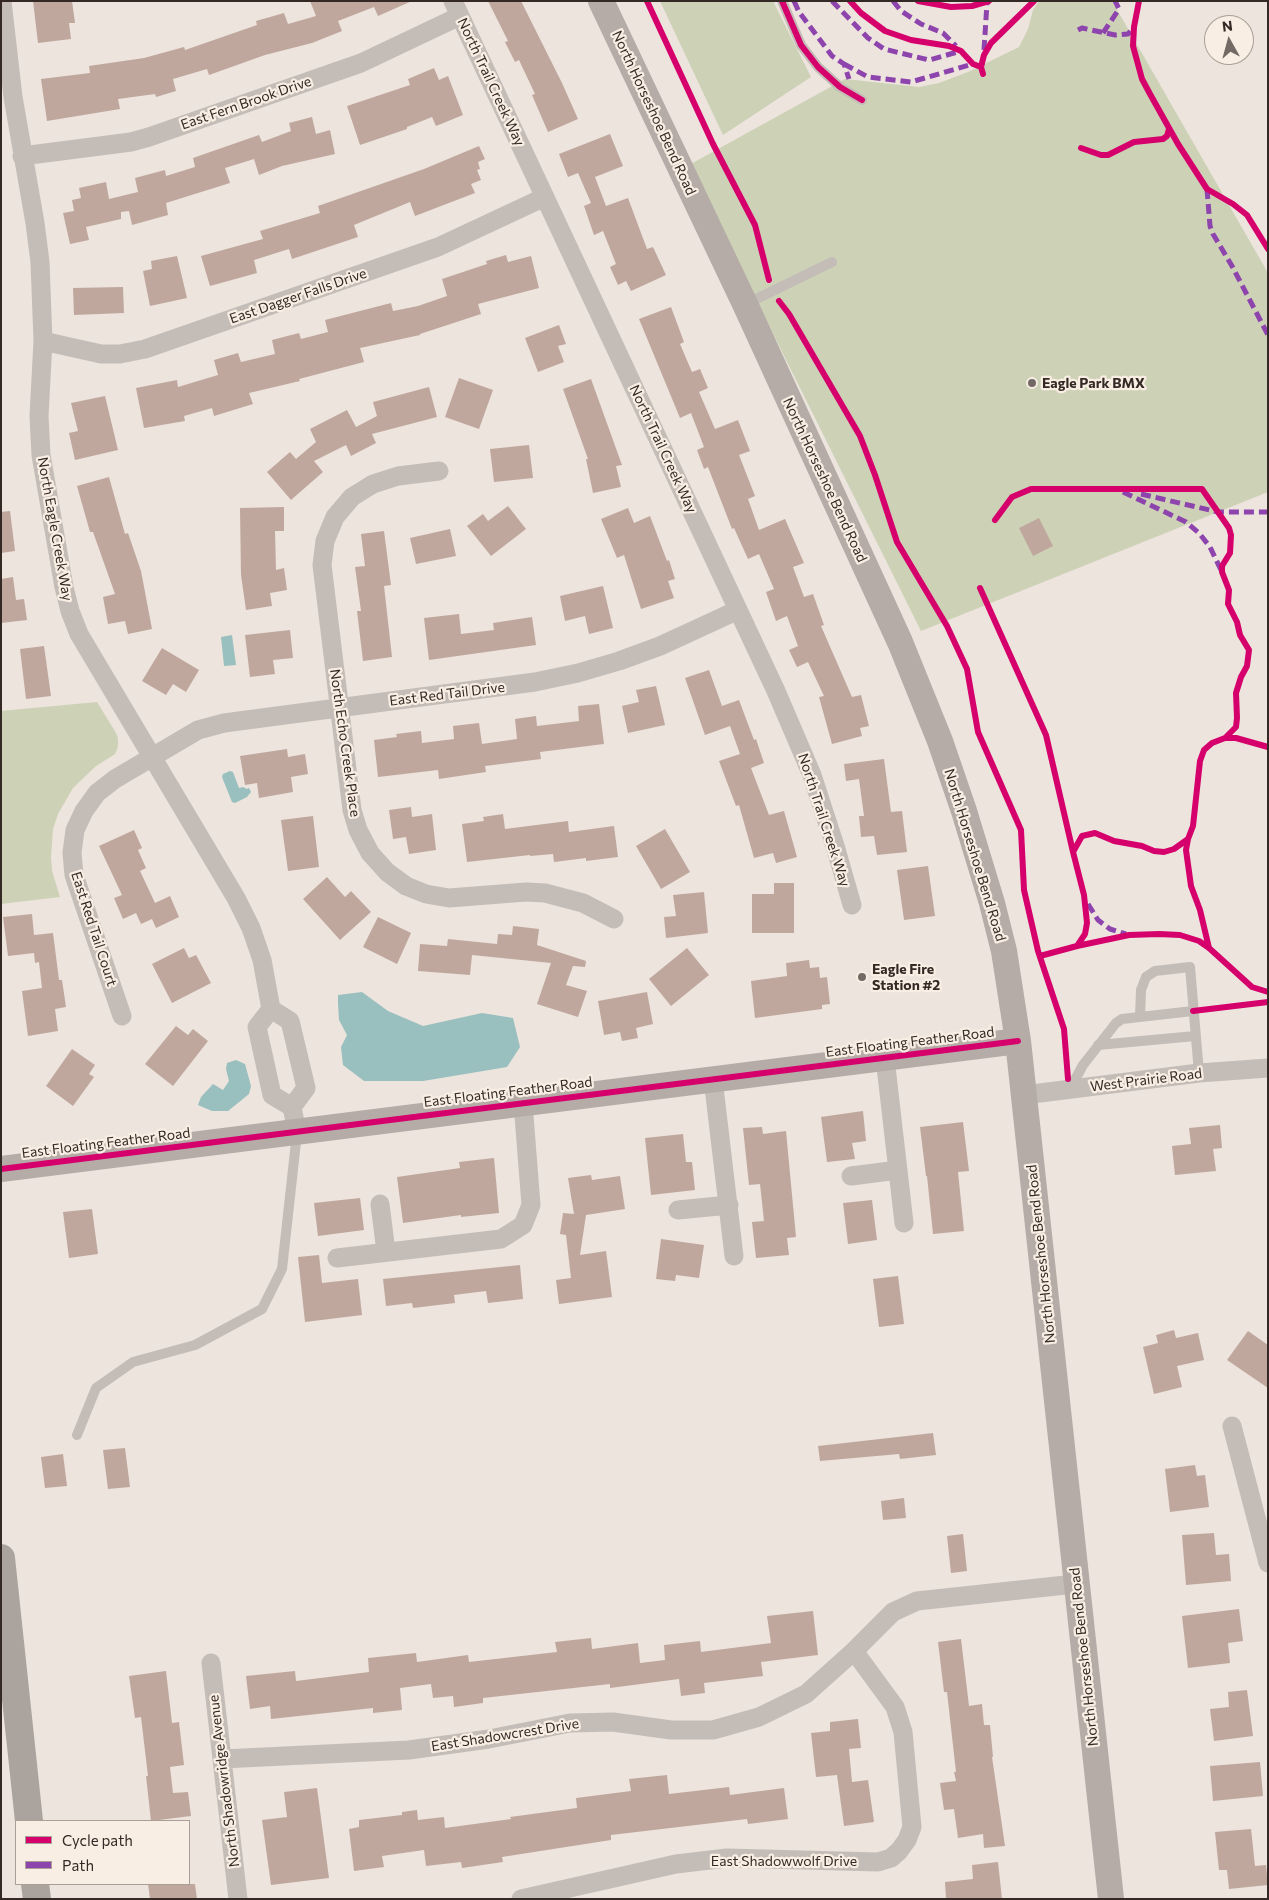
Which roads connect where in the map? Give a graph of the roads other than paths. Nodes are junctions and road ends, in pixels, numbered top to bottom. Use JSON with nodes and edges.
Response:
{"nodes":[{"id":1,"x":2,"y":1,"type":"edge"},
{"id":2,"x":601,"y":1,"type":"edge"},
{"id":3,"x":782,"y":1,"type":"edge"},
{"id":4,"x":457,"y":9,"type":"edge"},
{"id":5,"x":862,"y":100,"type":"dead end"},
{"id":6,"x":22,"y":156,"type":"junction"},
{"id":7,"x":545,"y":197,"type":"junction"},
{"id":8,"x":832,"y":262,"type":"dead end"},
{"id":9,"x":745,"y":304,"type":"junction"},
{"id":10,"x":43,"y":341,"type":"junction"},
{"id":11,"x":439,"y":471,"type":"dead end"},
{"id":12,"x":738,"y":610,"type":"junction"},
{"id":13,"x":339,"y":708,"type":"junction"},
{"id":14,"x":152,"y":757,"type":"junction"},
{"id":15,"x":852,"y":905,"type":"dead end"},
{"id":16,"x":614,"y":919,"type":"dead end"},
{"id":17,"x":271,"y":1009,"type":"junction"},
{"id":18,"x":1193,"y":1011,"type":"junction"},
{"id":19,"x":122,"y":1016,"type":"dead end"},
{"id":20,"x":1140,"y":1017,"type":"junction"},
{"id":21,"x":1195,"y":1036,"type":"junction"},
{"id":22,"x":1018,"y":1041,"type":"junction"},
{"id":23,"x":1098,"y":1046,"type":"junction"},
{"id":24,"x":885,"y":1058,"type":"junction"},
{"id":25,"x":1268,"y":1068,"type":"edge"},
{"id":26,"x":1199,"y":1073,"type":"junction"},
{"id":27,"x":713,"y":1079,"type":"junction"},
{"id":28,"x":1070,"y":1089,"type":"junction"},
{"id":29,"x":1024,"y":1095,"type":"junction"},
{"id":30,"x":523,"y":1103,"type":"junction"},
{"id":31,"x":294,"y":1119,"type":"junction"},
{"id":32,"x":1,"y":1169,"type":"edge"},
{"id":33,"x":898,"y":1170,"type":"junction"},
{"id":34,"x":851,"y":1176,"type":"dead end"},
{"id":35,"x":380,"y":1204,"type":"dead end"},
{"id":36,"x":729,"y":1205,"type":"junction"},
{"id":37,"x":678,"y":1210,"type":"dead end"},
{"id":38,"x":904,"y":1223,"type":"dead end"},
{"id":39,"x":386,"y":1252,"type":"junction"},
{"id":40,"x":734,"y":1256,"type":"dead end"},
{"id":41,"x":337,"y":1258,"type":"dead end"},
{"id":42,"x":1232,"y":1426,"type":"dead end"},
{"id":43,"x":77,"y":1435,"type":"dead end"},
{"id":44,"x":1,"y":1558,"type":"edge"},
{"id":45,"x":1268,"y":1563,"type":"edge"},
{"id":46,"x":1076,"y":1584,"type":"junction"},
{"id":47,"x":854,"y":1651,"type":"junction"},
{"id":48,"x":211,"y":1663,"type":"dead end"},
{"id":49,"x":222,"y":1759,"type":"junction"},
{"id":50,"x":29,"y":1820,"type":"edge"},
{"id":51,"x":35,"y":1885,"type":"edge"},
{"id":52,"x":37,"y":1899,"type":"edge"},
{"id":53,"x":238,"y":1899,"type":"edge"},
{"id":54,"x":520,"y":1899,"type":"edge"},
{"id":55,"x":1110,"y":1899,"type":"edge"}],
"edges":[{"from":1,"to":6,"type":"street","name":"North Eagle Creek Way"},
{"from":2,"to":9,"type":"street","name":"North Horseshoe Bend Road"},
{"from":3,"to":5,"type":"lane"},
{"from":4,"to":6,"type":"street","name":"East Fern Brook Drive"},
{"from":4,"to":7,"type":"street","name":"North Trail Creek Way"},
{"from":6,"to":10,"type":"street","name":"North Eagle Creek Way"},
{"from":7,"to":10,"type":"street","name":"East Dagger Falls Drive"},
{"from":7,"to":12,"type":"street","name":"North Trail Creek Way"},
{"from":8,"to":9,"type":"lane"},
{"from":9,"to":22,"type":"street","name":"North Horseshoe Bend Road"},
{"from":10,"to":14,"type":"street","name":"North Eagle Creek Way"},
{"from":11,"to":13,"type":"street","name":"North Echo Creek Place"},
{"from":12,"to":13,"type":"street","name":"East Red Tail Drive"},
{"from":12,"to":15,"type":"street","name":"North Trail Creek Way"},
{"from":13,"to":14,"type":"street","name":"East Red Tail Drive"},
{"from":13,"to":16,"type":"street","name":"North Echo Creek Place"},
{"from":14,"to":17,"type":"street","name":"North Eagle Creek Way"},
{"from":14,"to":19,"type":"street","name":"East Red Tail Court"},
{"from":17,"to":31,"type":"street"},
{"from":17,"to":31,"type":"street"},
{"from":18,"to":20,"type":"lane"},
{"from":18,"to":20,"type":"lane"},
{"from":18,"to":21,"type":"lane"},
{"from":20,"to":23,"type":"lane"},
{"from":21,"to":23,"type":"lane"},
{"from":21,"to":26,"type":"lane"},
{"from":22,"to":24,"type":"street","name":"East Floating Feather Road"},
{"from":22,"to":29,"type":"street","name":"North Horseshoe Bend Road"},
{"from":23,"to":28,"type":"lane"},
{"from":24,"to":27,"type":"street","name":"East Floating Feather Road"},
{"from":24,"to":33,"type":"street"},
{"from":25,"to":26,"type":"street","name":"West Prairie Road"},
{"from":26,"to":28,"type":"street","name":"West Prairie Road"},
{"from":27,"to":30,"type":"street","name":"East Floating Feather Road"},
{"from":27,"to":36,"type":"street"},
{"from":28,"to":29,"type":"street","name":"West Prairie Road"},
{"from":29,"to":46,"type":"street","name":"North Horseshoe Bend Road"},
{"from":30,"to":31,"type":"street","name":"East Floating Feather Road"},
{"from":30,"to":39,"type":"street"},
{"from":31,"to":32,"type":"street","name":"East Floating Feather Road"},
{"from":31,"to":43,"type":"lane"},
{"from":33,"to":34,"type":"street"},
{"from":33,"to":38,"type":"street"},
{"from":35,"to":39,"type":"street"},
{"from":36,"to":37,"type":"street"},
{"from":36,"to":40,"type":"street"},
{"from":39,"to":41,"type":"street"},
{"from":42,"to":45,"type":"street"},
{"from":44,"to":50,"type":"highway"},
{"from":46,"to":47,"type":"street","name":"East Shadowcrest Drive"},
{"from":46,"to":55,"type":"street","name":"North Horseshoe Bend Road"},
{"from":47,"to":49,"type":"street","name":"East Shadowcrest Drive"},
{"from":47,"to":54,"type":"street","name":"East Shadowwolf Drive"},
{"from":48,"to":49,"type":"street","name":"North Shadowridge Avenue"},
{"from":49,"to":53,"type":"street","name":"North Shadowridge Avenue"},
{"from":51,"to":52,"type":"highway"}]}
